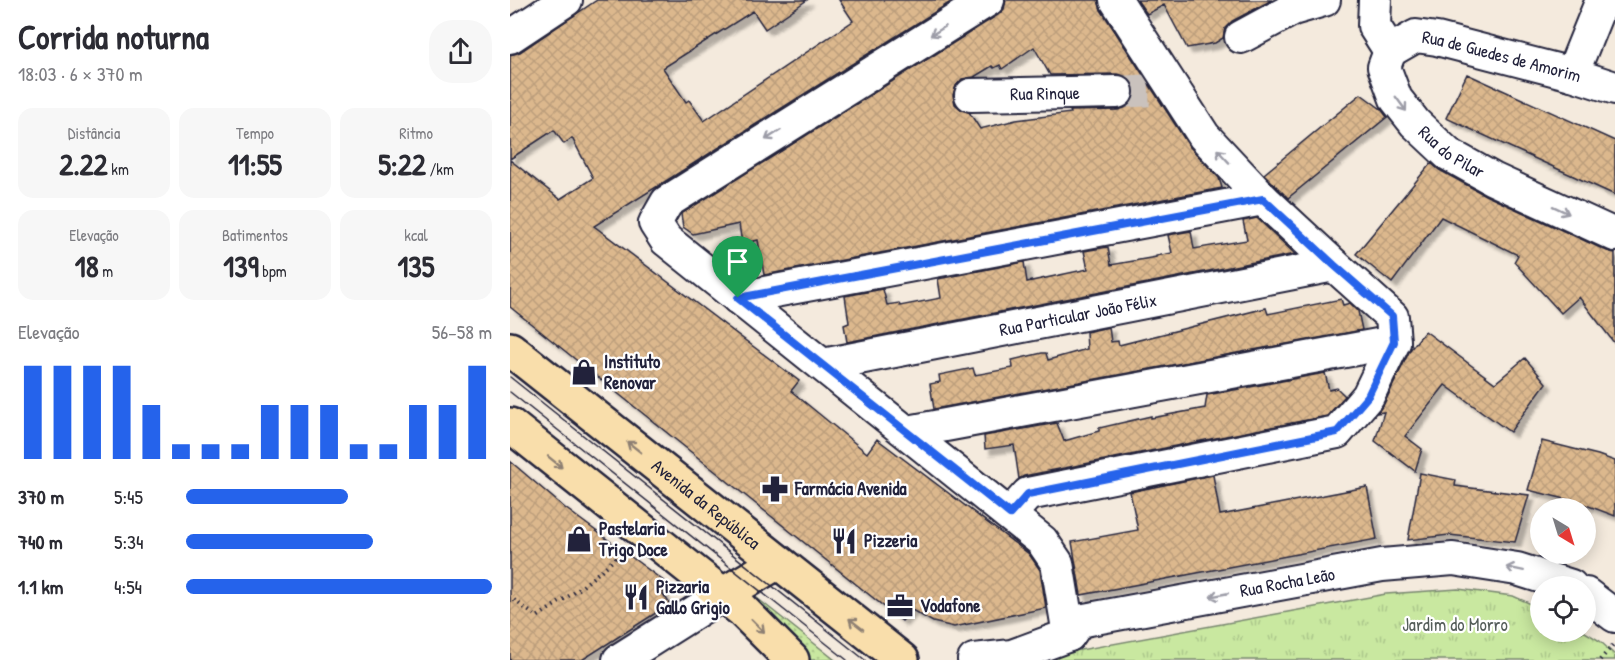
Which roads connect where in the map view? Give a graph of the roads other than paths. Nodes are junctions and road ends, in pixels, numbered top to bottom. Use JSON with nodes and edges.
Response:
{"nodes":[{"id":1,"x":566,"y":0,"type":"edge"},
{"id":2,"x":988,"y":0,"type":"edge"},
{"id":3,"x":1116,"y":0,"type":"edge"},
{"id":4,"x":1324,"y":0,"type":"edge"},
{"id":5,"x":1375,"y":0,"type":"edge"},
{"id":6,"x":1602,"y":0,"type":"edge"},
{"id":7,"x":510,"y":37,"type":"edge"},
{"id":8,"x":1241,"y":37,"type":"dead end"},
{"id":9,"x":1390,"y":51,"type":"junction"},
{"id":10,"x":1572,"y":75,"type":"junction"},
{"id":11,"x":1615,"y":88,"type":"edge"},
{"id":12,"x":1117,"y":92,"type":"tunnel mouth"},
{"id":13,"x":971,"y":95,"type":"dead end"},
{"id":14,"x":1263,"y":199,"type":"junction"},
{"id":15,"x":1615,"y":235,"type":"edge"},
{"id":16,"x":1334,"y":265,"type":"junction"},
{"id":17,"x":738,"y":298,"type":"junction"},
{"id":18,"x":1394,"y":342,"type":"junction"},
{"id":19,"x":510,"y":349,"type":"edge"},
{"id":20,"x":823,"y":365,"type":"junction"},
{"id":21,"x":510,"y":425,"type":"edge"},
{"id":22,"x":908,"y":432,"type":"junction"},
{"id":23,"x":1010,"y":514,"type":"junction"},
{"id":24,"x":778,"y":562,"type":"junction"},
{"id":25,"x":1539,"y":576,"type":"edge"},
{"id":26,"x":722,"y":595,"type":"junction"},
{"id":27,"x":1596,"y":602,"type":"edge"},
{"id":28,"x":1615,"y":616,"type":"edge"},
{"id":29,"x":1069,"y":635,"type":"junction"},
{"id":30,"x":1011,"y":658,"type":"edge"},
{"id":31,"x":619,"y":660,"type":"edge"},
{"id":32,"x":792,"y":660,"type":"edge"},
{"id":33,"x":902,"y":660,"type":"edge"},
{"id":34,"x":974,"y":660,"type":"edge"}],
"edges":[{"from":1,"to":7,"type":"street"},
{"from":2,"to":17,"type":"street","one_way":true},
{"from":14,"to":3,"type":"street","one_way":true},
{"from":4,"to":8,"type":"street"},
{"from":5,"to":9,"type":"street"},
{"from":6,"to":10,"type":"street"},
{"from":9,"to":10,"type":"street","name":"Rua de Guedes de Amorim"},
{"from":9,"to":15,"type":"street","name":"Rua do Pilar","one_way":true},
{"from":10,"to":11,"type":"street","name":"Rua de Guedes de Amorim"},
{"from":12,"to":13,"type":"street","name":"Rua Rinque"},
{"from":14,"to":16,"type":"street"},
{"from":14,"to":17,"type":"street"},
{"from":16,"to":18,"type":"street"},
{"from":16,"to":20,"type":"street","name":"Rua Particular João Félix"},
{"from":17,"to":20,"type":"street"},
{"from":18,"to":22,"type":"street"},
{"from":18,"to":23,"type":"street"},
{"from":24,"to":19,"type":"main road","name":"Avenida da República","one_way":true},
{"from":20,"to":22,"type":"street"},
{"from":21,"to":26,"type":"main road","one_way":true},
{"from":22,"to":23,"type":"street"},
{"from":23,"to":29,"type":"street"},
{"from":24,"to":26,"type":"main road"},
{"from":33,"to":24,"type":"main road","name":"Avenida da República","one_way":true},
{"from":25,"to":29,"type":"street","name":"Rua Rocha Leão","one_way":true},
{"from":26,"to":31,"type":"street"},
{"from":26,"to":32,"type":"main road","one_way":true},
{"from":27,"to":28,"type":"street"},
{"from":29,"to":30,"type":"street","name":"Rua Rocha Leão"},
{"from":30,"to":34,"type":"street","name":"Rua Rocha Leão"}]}
